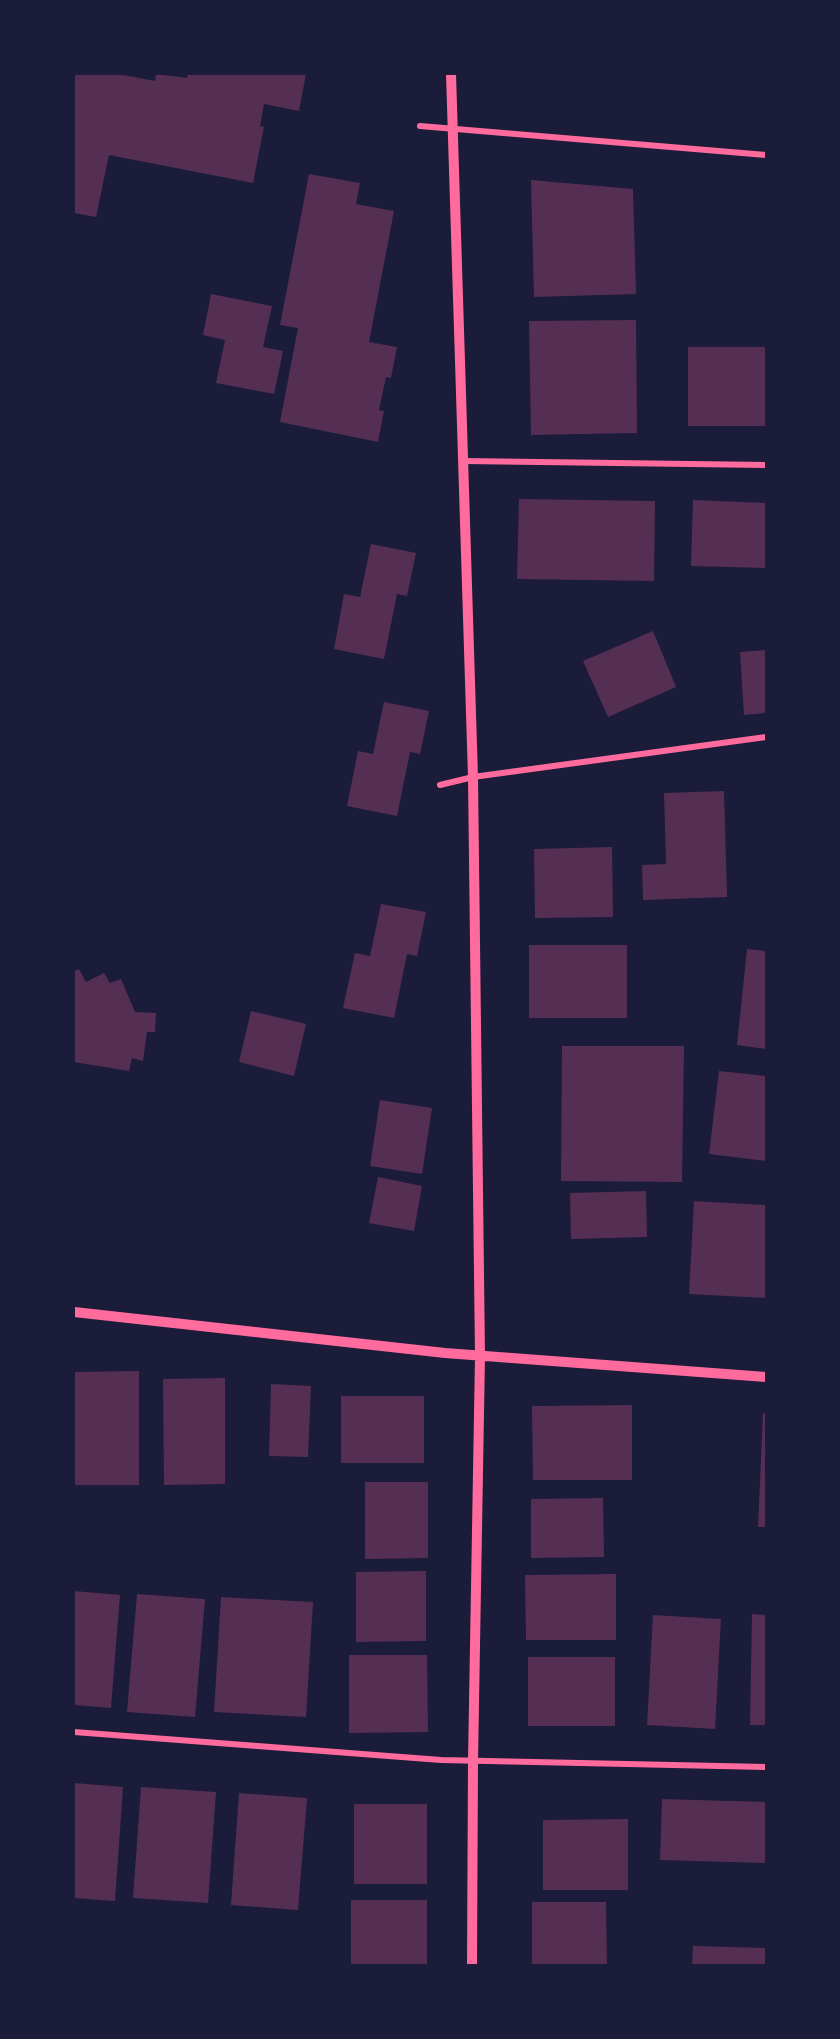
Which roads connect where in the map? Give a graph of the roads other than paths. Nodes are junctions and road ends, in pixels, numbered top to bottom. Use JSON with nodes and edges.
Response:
{"nodes":[{"id":1,"x":452,"y":74,"type":"edge"},
{"id":2,"x":420,"y":126,"type":"dead end"},
{"id":3,"x":454,"y":129,"type":"junction"},
{"id":4,"x":766,"y":155,"type":"edge"},
{"id":5,"x":464,"y":460,"type":"junction"},
{"id":6,"x":766,"y":465,"type":"edge"},
{"id":7,"x":766,"y":737,"type":"edge"},
{"id":8,"x":473,"y":777,"type":"junction"},
{"id":9,"x":440,"y":785,"type":"dead end"},
{"id":10,"x":74,"y":1312,"type":"edge"},
{"id":11,"x":480,"y":1356,"type":"junction"},
{"id":12,"x":766,"y":1377,"type":"edge"},
{"id":13,"x":74,"y":1732,"type":"edge"},
{"id":14,"x":473,"y":1761,"type":"junction"},
{"id":15,"x":766,"y":1767,"type":"edge"},
{"id":16,"x":472,"y":1965,"type":"edge"}],
"edges":[{"from":1,"to":3,"type":"street"},
{"from":2,"to":3,"type":"street"},
{"from":3,"to":4,"type":"street"},
{"from":3,"to":5,"type":"street"},
{"from":5,"to":6,"type":"street"},
{"from":5,"to":8,"type":"street"},
{"from":7,"to":8,"type":"street"},
{"from":8,"to":9,"type":"street"},
{"from":8,"to":11,"type":"street"},
{"from":10,"to":11,"type":"street"},
{"from":11,"to":12,"type":"street"},
{"from":11,"to":14,"type":"street"},
{"from":13,"to":14,"type":"street"},
{"from":14,"to":15,"type":"street"},
{"from":14,"to":16,"type":"street"}]}
